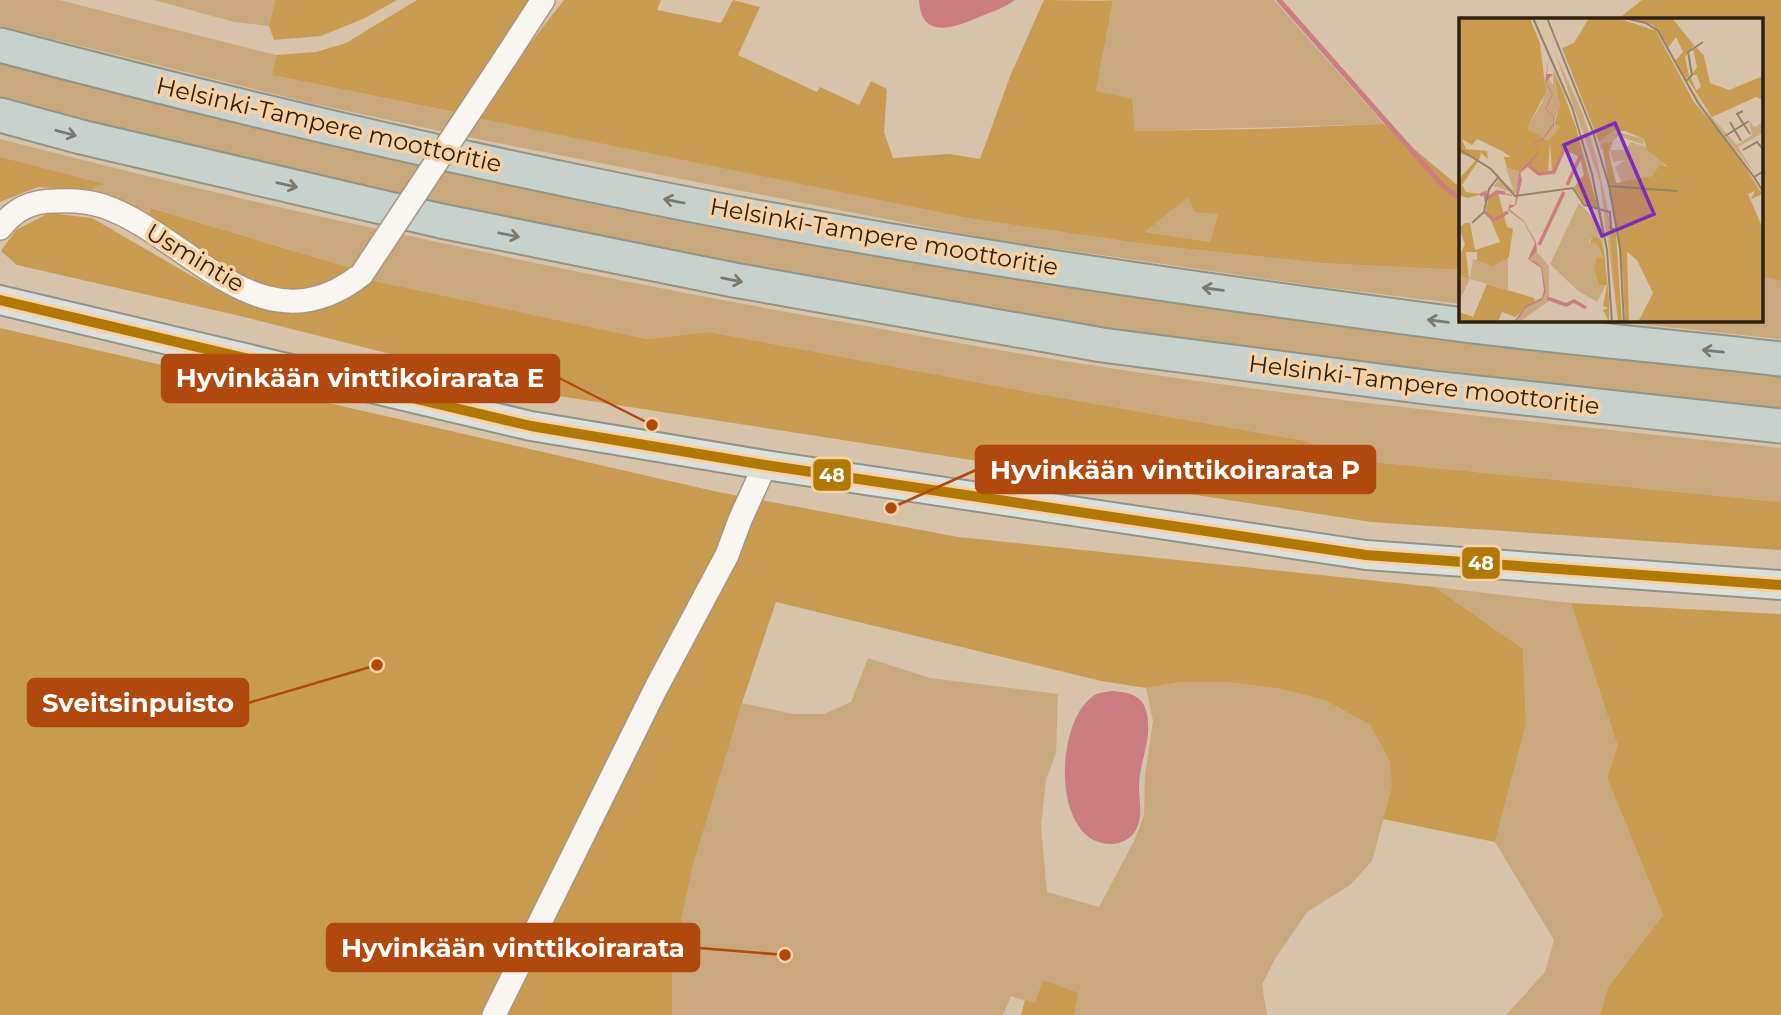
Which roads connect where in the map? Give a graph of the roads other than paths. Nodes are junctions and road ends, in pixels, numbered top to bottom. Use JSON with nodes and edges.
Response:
{"nodes":[{"id":1,"x":543,"y":0,"type":"edge"},
{"id":2,"x":0,"y":45,"type":"edge"},
{"id":3,"x":0,"y":116,"type":"edge"},
{"id":4,"x":0,"y":228,"type":"edge"},
{"id":5,"x":0,"y":300,"type":"edge"},
{"id":6,"x":1781,"y":359,"type":"edge"},
{"id":7,"x":1781,"y":426,"type":"edge"},
{"id":8,"x":765,"y":466,"type":"junction"},
{"id":9,"x":1781,"y":585,"type":"edge"},
{"id":10,"x":494,"y":1015,"type":"edge"}],
"edges":[{"from":1,"to":4,"type":"street","name":"Usmintie","bridge":true},
{"from":6,"to":2,"type":"highway","name":"Helsinki-Tampere moottoritie","one_way":true},
{"from":3,"to":7,"type":"highway","name":"Helsinki-Tampere moottoritie","one_way":true},
{"from":5,"to":8,"type":"main road"},
{"from":8,"to":9,"type":"main road"},
{"from":8,"to":10,"type":"street"}]}
